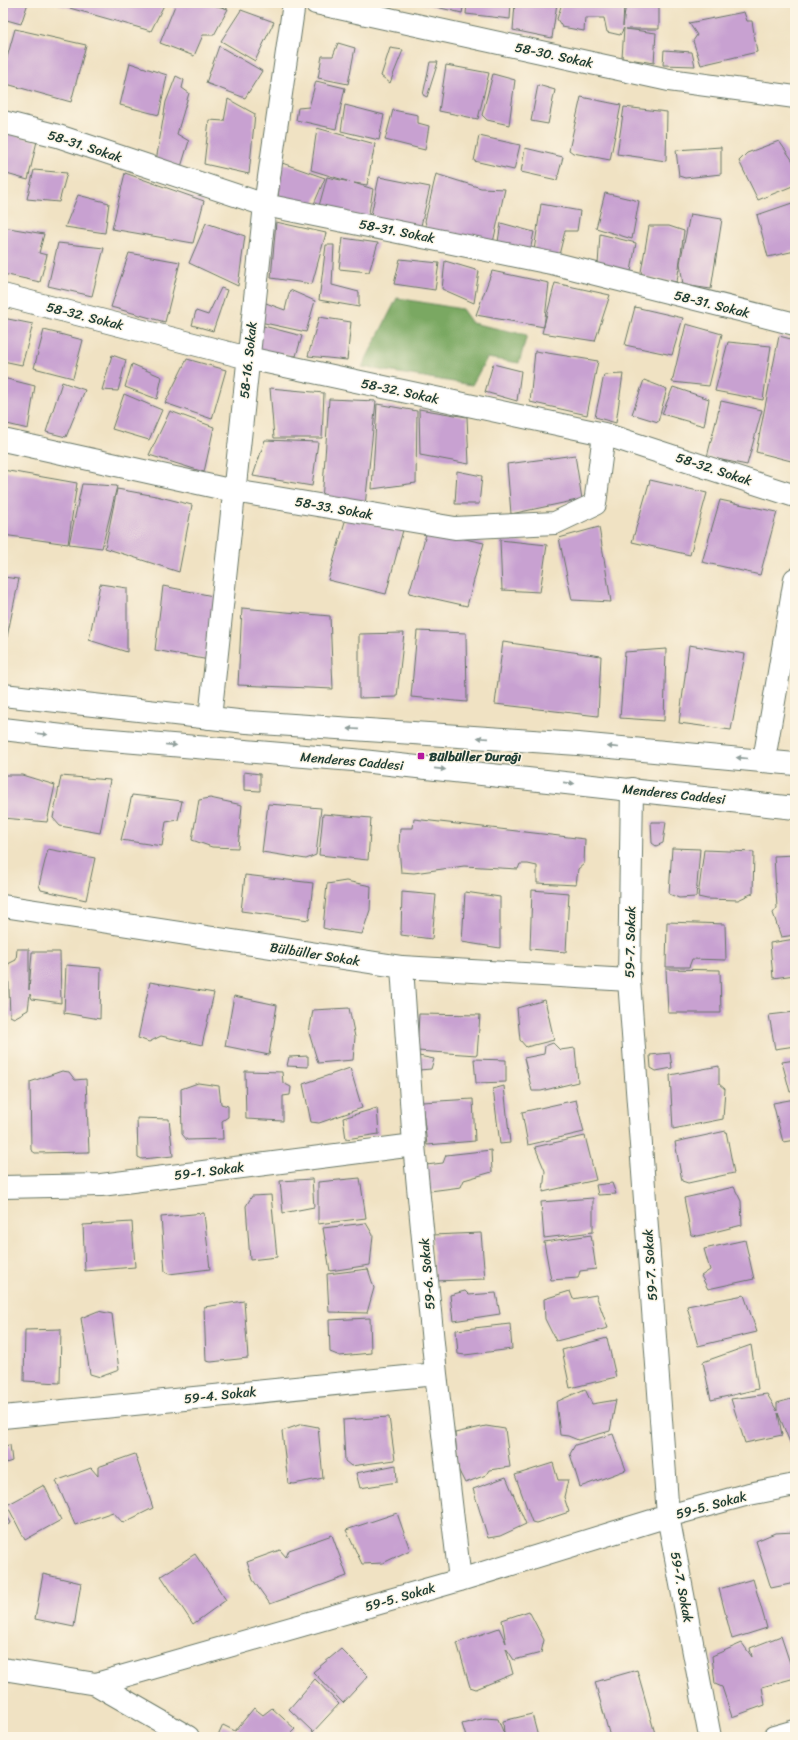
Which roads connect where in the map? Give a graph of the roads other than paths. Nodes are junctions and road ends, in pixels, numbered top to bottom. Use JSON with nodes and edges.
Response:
{"nodes":[{"id":1,"x":294,"y":3,"type":"edge"},
{"id":2,"x":316,"y":3,"type":"edge"},
{"id":3,"x":795,"y":97,"type":"edge"},
{"id":4,"x":3,"y":122,"type":"edge"},
{"id":5,"x":265,"y":205,"type":"junction"},
{"id":6,"x":3,"y":295,"type":"edge"},
{"id":7,"x":795,"y":324,"type":"edge"},
{"id":8,"x":248,"y":358,"type":"junction"},
{"id":9,"x":604,"y":434,"type":"junction"},
{"id":10,"x":3,"y":440,"type":"edge"},
{"id":11,"x":234,"y":491,"type":"junction"},
{"id":12,"x":795,"y":496,"type":"edge"},
{"id":13,"x":795,"y":579,"type":"edge"},
{"id":14,"x":3,"y":695,"type":"edge"},
{"id":15,"x":210,"y":718,"type":"junction"},
{"id":16,"x":3,"y":729,"type":"edge"},
{"id":17,"x":764,"y":760,"type":"junction"},
{"id":18,"x":795,"y":764,"type":"edge"},
{"id":19,"x":632,"y":789,"type":"junction"},
{"id":20,"x":795,"y":808,"type":"edge"},
{"id":21,"x":3,"y":906,"type":"edge"},
{"id":22,"x":402,"y":967,"type":"junction"},
{"id":23,"x":629,"y":980,"type":"junction"},
{"id":24,"x":414,"y":1145,"type":"junction"},
{"id":25,"x":3,"y":1187,"type":"edge"},
{"id":26,"x":436,"y":1374,"type":"junction"},
{"id":27,"x":3,"y":1417,"type":"edge"},
{"id":28,"x":795,"y":1485,"type":"edge"},
{"id":29,"x":668,"y":1516,"type":"junction"},
{"id":30,"x":460,"y":1580,"type":"junction"},
{"id":31,"x":3,"y":1669,"type":"edge"},
{"id":32,"x":96,"y":1684,"type":"junction"},
{"id":33,"x":795,"y":1731,"type":"edge"},
{"id":34,"x":188,"y":1737,"type":"edge"},
{"id":35,"x":710,"y":1737,"type":"edge"},
{"id":36,"x":774,"y":1737,"type":"edge"}],
"edges":[{"from":1,"to":5,"type":"street","name":"58-16. Sokak"},
{"from":2,"to":3,"type":"street","name":"58-30. Sokak"},
{"from":4,"to":5,"type":"street","name":"58-31. Sokak"},
{"from":5,"to":7,"type":"street","name":"58-31. Sokak"},
{"from":5,"to":8,"type":"street","name":"58-16. Sokak"},
{"from":6,"to":8,"type":"street","name":"58-32. Sokak"},
{"from":8,"to":9,"type":"street","name":"58-32. Sokak"},
{"from":8,"to":11,"type":"street","name":"58-16. Sokak"},
{"from":9,"to":11,"type":"street","name":"58-33. Sokak"},
{"from":9,"to":12,"type":"street","name":"58-32. Sokak"},
{"from":10,"to":11,"type":"street","name":"58-33. Sokak"},
{"from":11,"to":15,"type":"street","name":"58-16. Sokak"},
{"from":13,"to":17,"type":"street"},
{"from":14,"to":15,"type":"street"},
{"from":17,"to":15,"type":"street","one_way":true},
{"from":16,"to":19,"type":"street","name":"Menderes Caddesi","one_way":true},
{"from":17,"to":18,"type":"street"},
{"from":19,"to":20,"type":"street","name":"Menderes Caddesi"},
{"from":19,"to":23,"type":"street","name":"59-7. Sokak"},
{"from":21,"to":22,"type":"street","name":"Bülbüller Sokak"},
{"from":22,"to":23,"type":"street","name":"Bülbüller Sokak"},
{"from":22,"to":24,"type":"street","name":"59-6. Sokak"},
{"from":23,"to":29,"type":"street","name":"59-7. Sokak"},
{"from":24,"to":25,"type":"street","name":"59-1. Sokak"},
{"from":24,"to":26,"type":"street","name":"59-6. Sokak"},
{"from":26,"to":27,"type":"street","name":"59-4. Sokak"},
{"from":26,"to":30,"type":"street","name":"59-6. Sokak"},
{"from":28,"to":29,"type":"street","name":"59-5. Sokak"},
{"from":29,"to":30,"type":"street","name":"59-5. Sokak"},
{"from":29,"to":35,"type":"street","name":"59-7. Sokak"},
{"from":30,"to":32,"type":"street","name":"59-5. Sokak"},
{"from":31,"to":32,"type":"street","name":"59-5. Sokak"},
{"from":32,"to":34,"type":"street"},
{"from":33,"to":36,"type":"street"}]}
